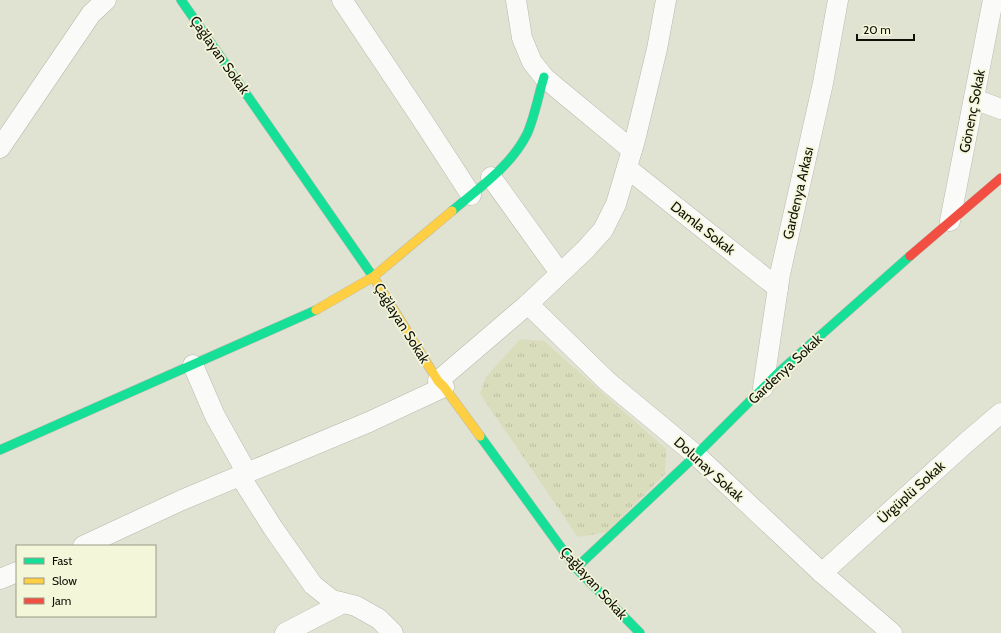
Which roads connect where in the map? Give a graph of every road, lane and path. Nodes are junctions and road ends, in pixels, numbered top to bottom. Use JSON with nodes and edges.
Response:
{"nodes":[{"id":1,"x":106,"y":0,"type":"edge"},
{"id":2,"x":181,"y":0,"type":"edge"},
{"id":3,"x":342,"y":0,"type":"edge"},
{"id":4,"x":516,"y":0,"type":"edge"},
{"id":5,"x":666,"y":0,"type":"edge"},
{"id":6,"x":838,"y":0,"type":"edge"},
{"id":7,"x":993,"y":0,"type":"edge"},
{"id":8,"x":544,"y":77,"type":"junction"},
{"id":9,"x":974,"y":99,"type":"junction"},
{"id":10,"x":1001,"y":109,"type":"edge"},
{"id":11,"x":0,"y":148,"type":"edge"},
{"id":12,"x":629,"y":159,"type":"junction"},
{"id":13,"x":491,"y":177,"type":"junction"},
{"id":14,"x":1001,"y":178,"type":"edge"},
{"id":15,"x":471,"y":195,"type":"junction"},
{"id":16,"x":950,"y":221,"type":"junction"},
{"id":17,"x":560,"y":273,"type":"junction"},
{"id":18,"x":373,"y":277,"type":"junction"},
{"id":19,"x":778,"y":288,"type":"junction"},
{"id":20,"x":528,"y":304,"type":"junction"},
{"id":21,"x":194,"y":365,"type":"junction"},
{"id":22,"x":441,"y":384,"type":"junction"},
{"id":23,"x":763,"y":388,"type":"junction"},
{"id":24,"x":1001,"y":413,"type":"edge"},
{"id":25,"x":0,"y":450,"type":"edge"},
{"id":26,"x":696,"y":455,"type":"junction"},
{"id":27,"x":243,"y":474,"type":"junction"},
{"id":28,"x":85,"y":545,"type":"edge"},
{"id":29,"x":576,"y":568,"type":"junction"},
{"id":30,"x":16,"y":572,"type":"edge"},
{"id":31,"x":822,"y":573,"type":"junction"},
{"id":32,"x":0,"y":579,"type":"edge"},
{"id":33,"x":343,"y":603,"type":"junction"},
{"id":34,"x":285,"y":633,"type":"edge"},
{"id":35,"x":393,"y":633,"type":"edge"},
{"id":36,"x":640,"y":633,"type":"edge"},
{"id":37,"x":892,"y":633,"type":"edge"}],
"edges":[{"from":1,"to":11,"type":"street"},
{"from":2,"to":18,"type":"street","name":"Çağlayan Sokak"},
{"from":3,"to":15,"type":"street"},
{"from":4,"to":8,"type":"street","name":"Damla Sokak"},
{"from":5,"to":12,"type":"street"},
{"from":6,"to":19,"type":"street","name":"Gardenya Arkası"},
{"from":7,"to":9,"type":"street","name":"Gönenç Sokak"},
{"from":8,"to":12,"type":"street","name":"Damla Sokak"},
{"from":8,"to":13,"type":"street"},
{"from":9,"to":10,"type":"street"},
{"from":9,"to":16,"type":"street","name":"Gönenç Sokak"},
{"from":12,"to":17,"type":"street"},
{"from":12,"to":19,"type":"street","name":"Damla Sokak"},
{"from":13,"to":15,"type":"street"},
{"from":13,"to":17,"type":"street"},
{"from":14,"to":16,"type":"street","name":"Gardenya Sokak"},
{"from":15,"to":18,"type":"street"},
{"from":16,"to":23,"type":"street","name":"Gardenya Sokak"},
{"from":17,"to":20,"type":"street"},
{"from":18,"to":21,"type":"street"},
{"from":18,"to":22,"type":"street","name":"Çağlayan Sokak"},
{"from":19,"to":23,"type":"street","name":"Gardenya Arkası"},
{"from":20,"to":22,"type":"street"},
{"from":20,"to":26,"type":"street","name":"Dolunay Sokak"},
{"from":21,"to":25,"type":"street"},
{"from":21,"to":27,"type":"street"},
{"from":22,"to":27,"type":"street"},
{"from":22,"to":29,"type":"street","name":"Çağlayan Sokak"},
{"from":23,"to":26,"type":"street","name":"Gardenya Sokak"},
{"from":24,"to":31,"type":"street","name":"Ürgüplü Sokak"},
{"from":26,"to":29,"type":"street","name":"Gardenya Sokak"},
{"from":26,"to":31,"type":"street","name":"Dolunay Sokak"},
{"from":27,"to":28,"type":"street"},
{"from":27,"to":33,"type":"street"},
{"from":29,"to":36,"type":"street","name":"Çağlayan Sokak"},
{"from":30,"to":32,"type":"street"},
{"from":31,"to":37,"type":"street","name":"Dolunay Sokak"},
{"from":33,"to":34,"type":"street"},
{"from":33,"to":35,"type":"street"}]}
